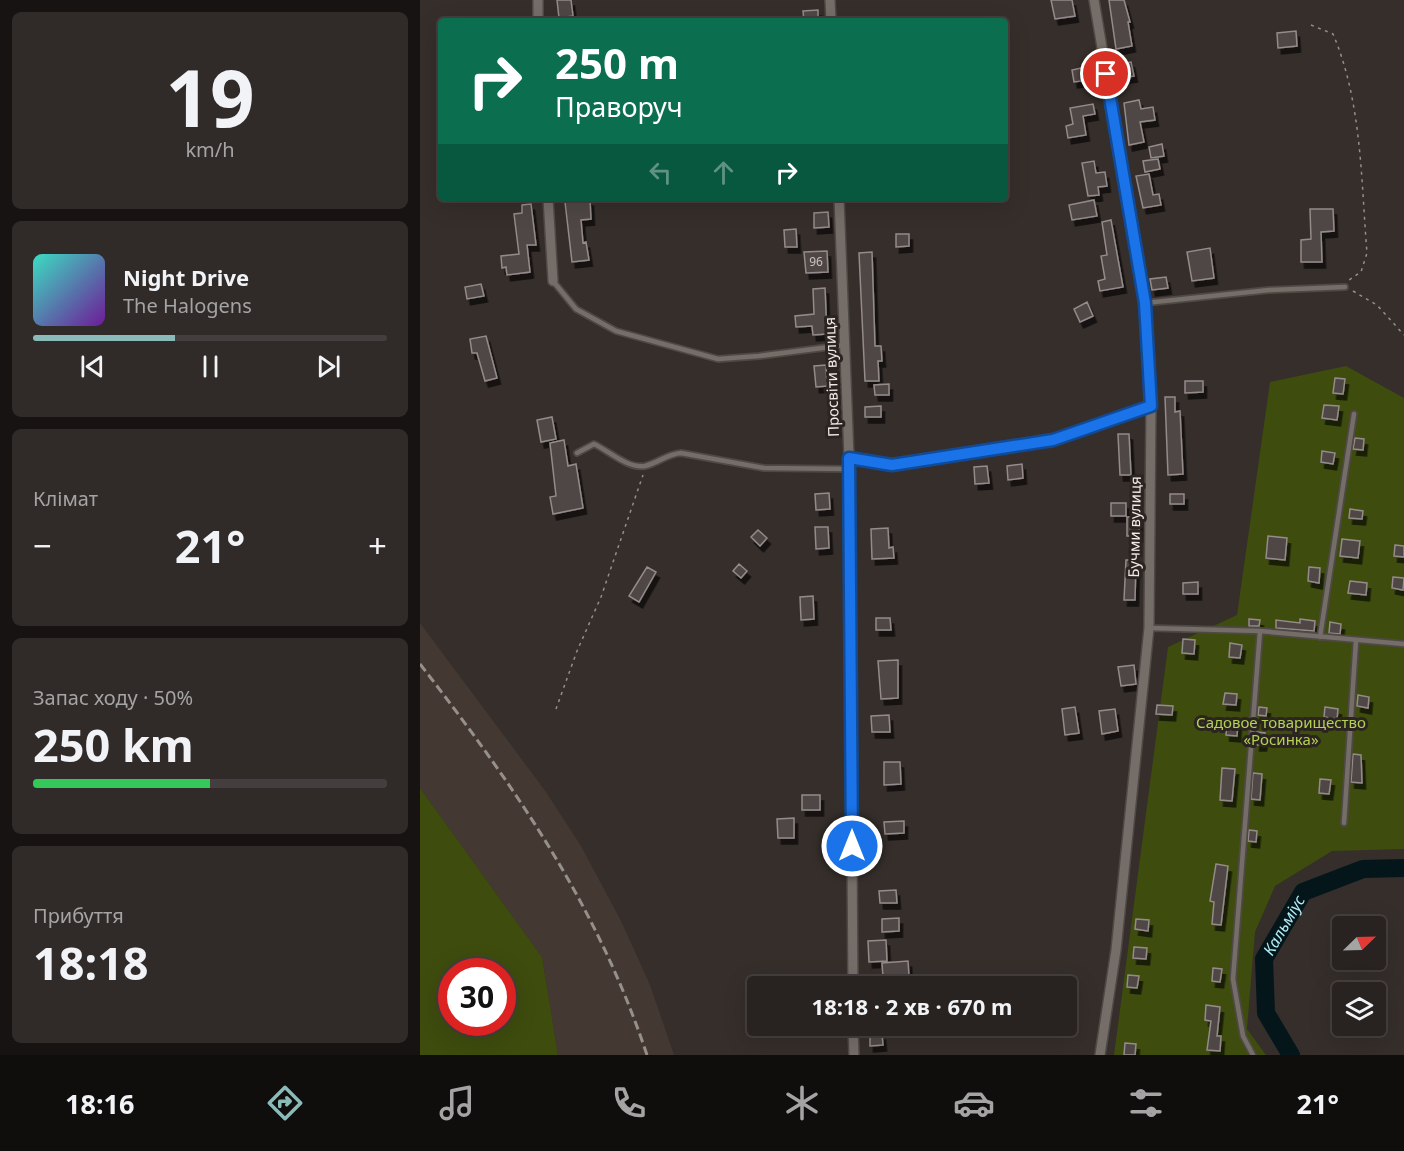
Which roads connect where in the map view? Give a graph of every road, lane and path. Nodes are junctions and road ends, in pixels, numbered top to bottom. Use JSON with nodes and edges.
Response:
{"nodes":[{"id":1,"x":538,"y":0,"type":"edge"},
{"id":2,"x":830,"y":0,"type":"edge"},
{"id":3,"x":1094,"y":0,"type":"edge"},
{"id":4,"x":538,"y":18,"type":"edge"},
{"id":5,"x":831,"y":18,"type":"edge"},
{"id":6,"x":1311,"y":25,"type":"dead end"},
{"id":7,"x":548,"y":201,"type":"edge"},
{"id":8,"x":839,"y":201,"type":"edge"},
{"id":9,"x":553,"y":282,"type":"joint"},
{"id":10,"x":1345,"y":287,"type":"junction"},
{"id":11,"x":1145,"y":303,"type":"junction"},
{"id":12,"x":1404,"y":335,"type":"edge"},
{"id":13,"x":846,"y":344,"type":"junction"},
{"id":14,"x":1151,"y":406,"type":"junction"},
{"id":15,"x":1354,"y":414,"type":"dead end"},
{"id":16,"x":577,"y":453,"type":"dead end"},
{"id":17,"x":849,"y":458,"type":"junction"},
{"id":18,"x":647,"y":466,"type":"junction"},
{"id":19,"x":849,"y":469,"type":"junction"},
{"id":20,"x":1149,"y":628,"type":"junction"},
{"id":21,"x":1260,"y":631,"type":"junction"},
{"id":22,"x":1320,"y":636,"type":"junction"},
{"id":23,"x":1356,"y":640,"type":"junction"},
{"id":24,"x":1404,"y":644,"type":"edge"},
{"id":25,"x":556,"y":709,"type":"dead end"},
{"id":26,"x":1344,"y":823,"type":"dead end"},
{"id":27,"x":853,"y":976,"type":"edge"},
{"id":28,"x":853,"y":1036,"type":"edge"},
{"id":29,"x":854,"y":1055,"type":"edge"},
{"id":30,"x":1100,"y":1055,"type":"edge"},
{"id":31,"x":1253,"y":1055,"type":"edge"}],
"edges":[{"from":1,"to":4,"type":"street"},
{"from":2,"to":5,"type":"street"},
{"from":3,"to":11,"type":"street","name":"Бучми вулиця"},
{"from":6,"to":10,"type":"path"},
{"from":7,"to":9,"type":"street"},
{"from":8,"to":13,"type":"street","name":"Просвіти вулиця"},
{"from":9,"to":13,"type":"lane"},
{"from":10,"to":11,"type":"lane"},
{"from":10,"to":12,"type":"path"},
{"from":11,"to":14,"type":"street","name":"Бучми вулиця"},
{"from":13,"to":17,"type":"street","name":"Просвіти вулиця"},
{"from":14,"to":17,"type":"lane"},
{"from":14,"to":20,"type":"street","name":"Бучми вулиця"},
{"from":15,"to":22,"type":"lane"},
{"from":16,"to":18,"type":"lane"},
{"from":17,"to":19,"type":"street","name":"Просвіти вулиця"},
{"from":18,"to":19,"type":"lane"},
{"from":18,"to":25,"type":"path"},
{"from":19,"to":27,"type":"street","name":"Просвіти вулиця"},
{"from":20,"to":21,"type":"lane"},
{"from":20,"to":30,"type":"street","name":"Бучми вулиця"},
{"from":21,"to":22,"type":"lane"},
{"from":21,"to":31,"type":"lane"},
{"from":22,"to":23,"type":"lane"},
{"from":23,"to":24,"type":"lane"},
{"from":23,"to":26,"type":"lane"},
{"from":28,"to":29,"type":"street"}]}
